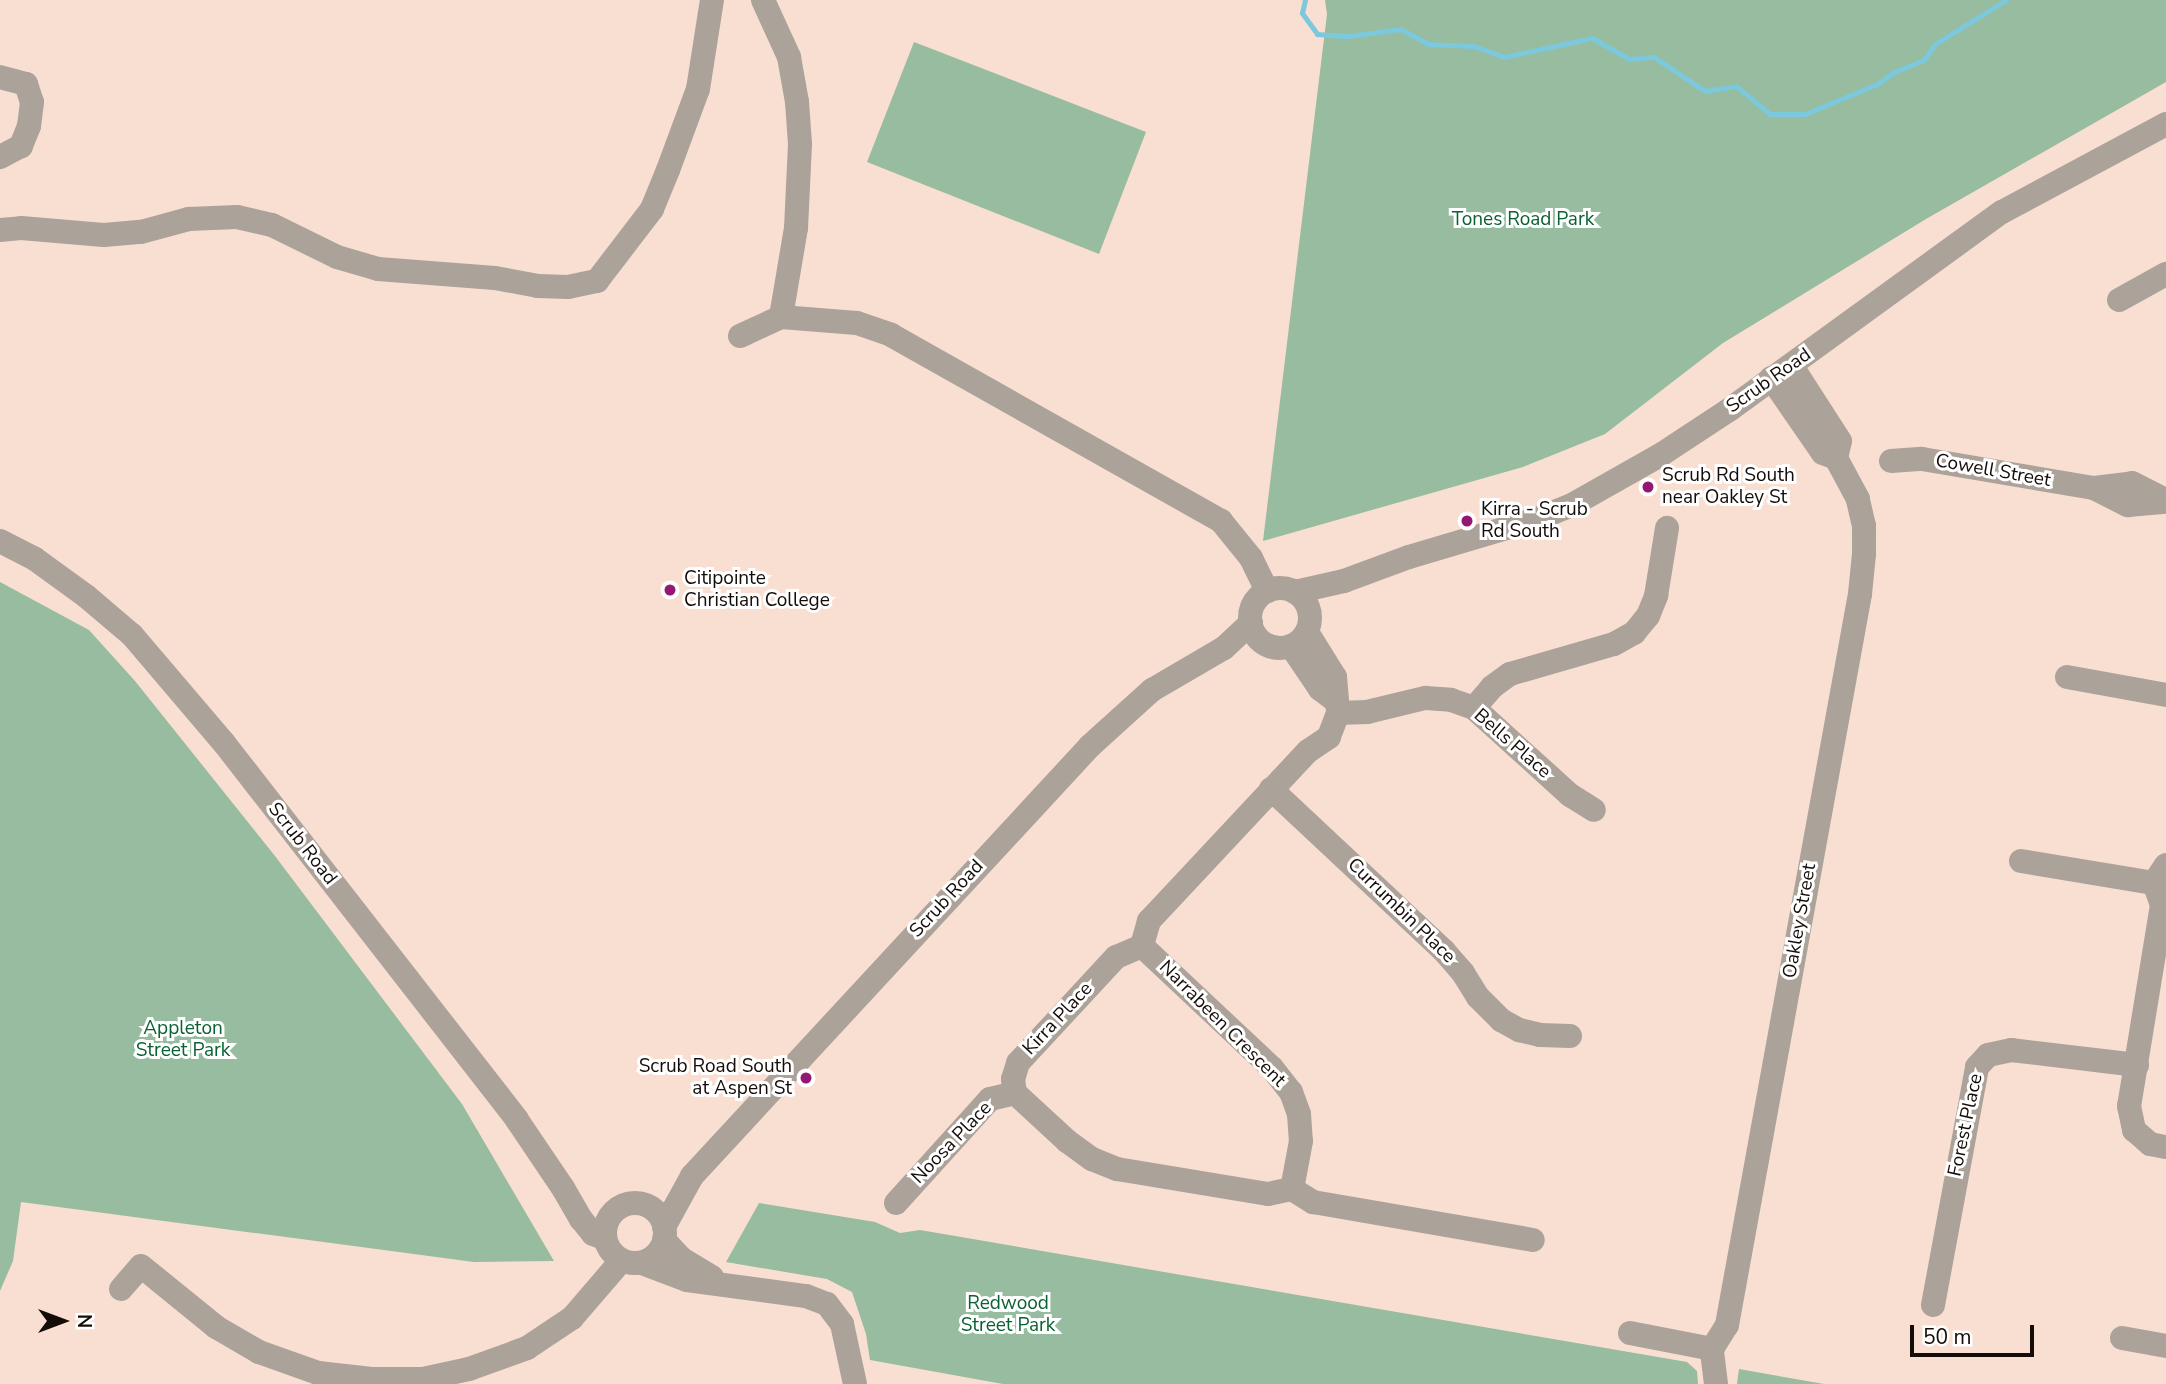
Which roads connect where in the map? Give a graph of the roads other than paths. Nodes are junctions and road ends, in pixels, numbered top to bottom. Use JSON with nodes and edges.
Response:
{"nodes":[{"id":1,"x":712,"y":0,"type":"edge"},
{"id":2,"x":763,"y":0,"type":"edge"},
{"id":3,"x":0,"y":77,"type":"edge"},
{"id":4,"x":2166,"y":124,"type":"edge"},
{"id":5,"x":0,"y":157,"type":"edge"},
{"id":6,"x":0,"y":214,"type":"edge"},
{"id":7,"x":0,"y":223,"type":"edge"},
{"id":8,"x":0,"y":230,"type":"edge"},
{"id":9,"x":2166,"y":274,"type":"edge"},
{"id":10,"x":2119,"y":300,"type":"dead end"},
{"id":11,"x":781,"y":317,"type":"junction"},
{"id":12,"x":740,"y":336,"type":"dead end"},
{"id":13,"x":1781,"y":372,"type":"junction"},
{"id":14,"x":1891,"y":461,"type":"dead end"},
{"id":15,"x":2166,"y":501,"type":"edge"},
{"id":16,"x":1667,"y":528,"type":"dead end"},
{"id":17,"x":0,"y":541,"type":"edge"},
{"id":18,"x":1267,"y":591,"type":"junction"},
{"id":19,"x":1300,"y":620,"type":"junction"},
{"id":20,"x":1257,"y":633,"type":"junction"},
{"id":21,"x":2067,"y":677,"type":"dead end"},
{"id":22,"x":2166,"y":695,"type":"edge"},
{"id":23,"x":1338,"y":707,"type":"junction"},
{"id":24,"x":1474,"y":708,"type":"junction"},
{"id":25,"x":1271,"y":789,"type":"junction"},
{"id":26,"x":1594,"y":810,"type":"dead end"},
{"id":27,"x":2021,"y":861,"type":"dead end"},
{"id":28,"x":2160,"y":874,"type":"edge"},
{"id":29,"x":1142,"y":946,"type":"junction"},
{"id":30,"x":1570,"y":1036,"type":"dead end"},
{"id":31,"x":2137,"y":1065,"type":"junction"},
{"id":32,"x":1015,"y":1093,"type":"junction"},
{"id":33,"x":2166,"y":1147,"type":"edge"},
{"id":34,"x":692,"y":1176,"type":"junction"},
{"id":35,"x":563,"y":1188,"type":"junction"},
{"id":36,"x":1292,"y":1189,"type":"junction"},
{"id":37,"x":895,"y":1203,"type":"dead end"},
{"id":38,"x":644,"y":1204,"type":"junction"},
{"id":39,"x":619,"y":1207,"type":"junction"},
{"id":40,"x":664,"y":1233,"type":"junction"},
{"id":41,"x":604,"y":1238,"type":"junction"},
{"id":42,"x":1533,"y":1240,"type":"dead end"},
{"id":43,"x":631,"y":1262,"type":"junction"},
{"id":44,"x":725,"y":1283,"type":"junction"},
{"id":45,"x":121,"y":1289,"type":"dead end"},
{"id":46,"x":1933,"y":1306,"type":"dead end"},
{"id":47,"x":1630,"y":1333,"type":"dead end"},
{"id":48,"x":2122,"y":1338,"type":"dead end"},
{"id":49,"x":2166,"y":1346,"type":"edge"},
{"id":50,"x":1712,"y":1349,"type":"junction"},
{"id":51,"x":855,"y":1384,"type":"edge"},
{"id":52,"x":1716,"y":1384,"type":"edge"}],
"edges":[{"from":1,"to":8,"type":"street"},
{"from":2,"to":11,"type":"street"},
{"from":3,"to":5,"type":"street"},
{"from":4,"to":13,"type":"street","name":"Scrub Road"},
{"from":6,"to":7,"type":"street"},
{"from":9,"to":10,"type":"street"},
{"from":11,"to":12,"type":"street"},
{"from":11,"to":18,"type":"street"},
{"from":13,"to":19,"type":"street","name":"Scrub Road"},
{"from":13,"to":50,"type":"street","name":"Oakley Street"},
{"from":14,"to":15,"type":"street","name":"Cowell Street"},
{"from":16,"to":24,"type":"street"},
{"from":17,"to":35,"type":"street","name":"Scrub Road"},
{"from":18,"to":19,"type":"street"},
{"from":18,"to":20,"type":"street"},
{"from":19,"to":20,"type":"street"},
{"from":19,"to":23,"type":"street"},
{"from":20,"to":34,"type":"street","name":"Scrub Road"},
{"from":21,"to":22,"type":"street"},
{"from":23,"to":24,"type":"street","name":"Bells Place"},
{"from":23,"to":25,"type":"street"},
{"from":24,"to":26,"type":"street","name":"Bells Place"},
{"from":25,"to":29,"type":"street"},
{"from":25,"to":30,"type":"street","name":"Currumbin Place"},
{"from":27,"to":28,"type":"street"},
{"from":28,"to":31,"type":"street"},
{"from":29,"to":32,"type":"street","name":"Kirra Place"},
{"from":29,"to":36,"type":"street","name":"Narrabeen Crescent"},
{"from":31,"to":33,"type":"street"},
{"from":31,"to":46,"type":"street","name":"Forest Place"},
{"from":32,"to":36,"type":"street"},
{"from":32,"to":37,"type":"street","name":"Noosa Place"},
{"from":34,"to":38,"type":"street","name":"Scrub Road"},
{"from":34,"to":40,"type":"street","name":"Scrub Road"},
{"from":35,"to":39,"type":"street"},
{"from":35,"to":41,"type":"street","name":"Scrub Road"},
{"from":36,"to":42,"type":"street"},
{"from":38,"to":39,"type":"street"},
{"from":38,"to":40,"type":"street"},
{"from":39,"to":41,"type":"street"},
{"from":40,"to":43,"type":"street"},
{"from":40,"to":44,"type":"street"},
{"from":41,"to":43,"type":"street"},
{"from":43,"to":44,"type":"street"},
{"from":43,"to":45,"type":"street"},
{"from":44,"to":51,"type":"street"},
{"from":47,"to":50,"type":"street"},
{"from":48,"to":49,"type":"street"},
{"from":50,"to":52,"type":"street"}]}
